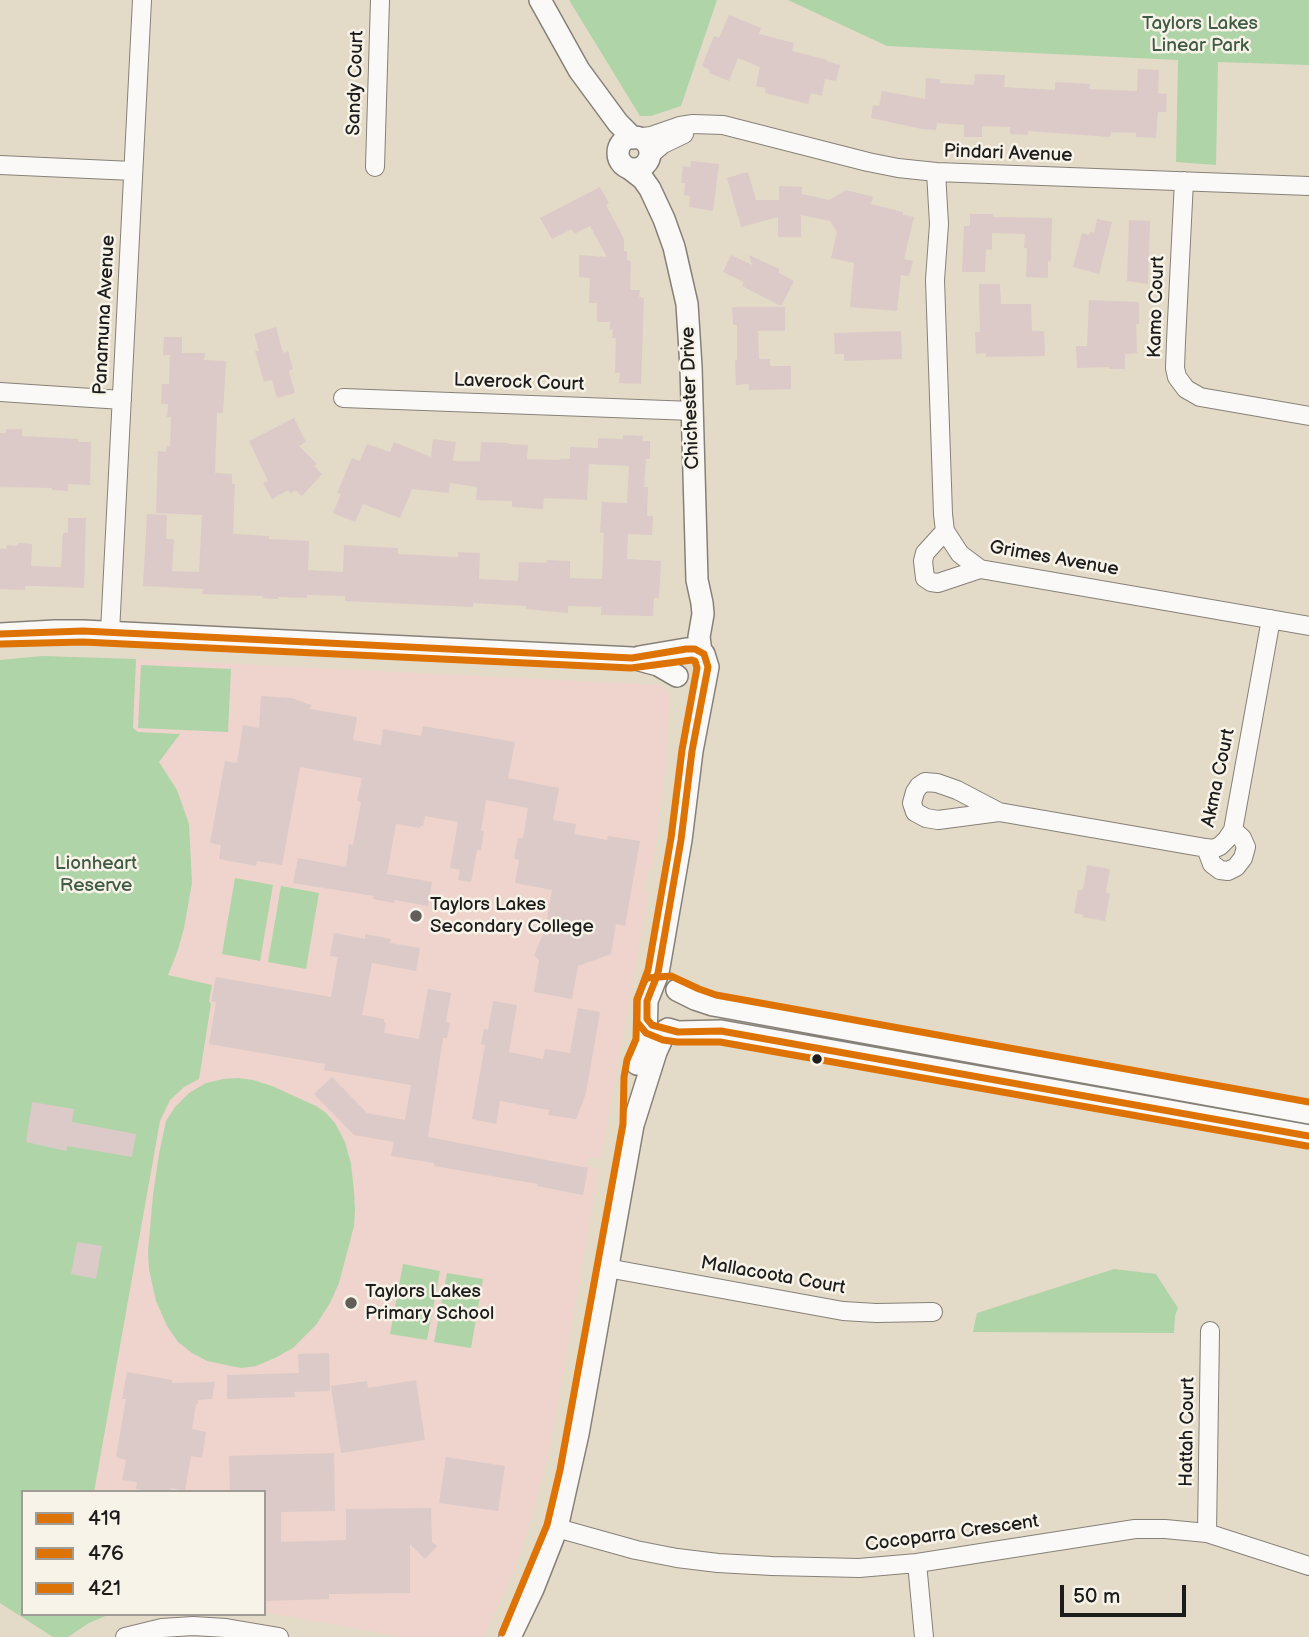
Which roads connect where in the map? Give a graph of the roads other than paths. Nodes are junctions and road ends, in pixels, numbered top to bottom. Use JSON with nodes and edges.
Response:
{"nodes":[{"id":1,"x":142,"y":0,"type":"edge"},
{"id":2,"x":380,"y":0,"type":"edge"},
{"id":3,"x":540,"y":0,"type":"edge"},
{"id":4,"x":596,"y":94,"type":"junction"},
{"id":5,"x":710,"y":126,"type":"junction"},
{"id":6,"x":634,"y":138,"type":"junction"},
{"id":7,"x":637,"y":159,"type":"junction"},
{"id":8,"x":0,"y":165,"type":"edge"},
{"id":9,"x":375,"y":167,"type":"dead end"},
{"id":10,"x":133,"y":171,"type":"junction"},
{"id":11,"x":943,"y":173,"type":"junction"},
{"id":12,"x":1184,"y":181,"type":"junction"},
{"id":13,"x":1309,"y":186,"type":"edge"},
{"id":14,"x":0,"y":392,"type":"edge"},
{"id":15,"x":344,"y":398,"type":"dead end"},
{"id":16,"x":122,"y":400,"type":"junction"},
{"id":17,"x":692,"y":411,"type":"junction"},
{"id":18,"x":1309,"y":415,"type":"edge"},
{"id":19,"x":945,"y":531,"type":"junction"},
{"id":20,"x":980,"y":569,"type":"junction"},
{"id":21,"x":1271,"y":619,"type":"junction"},
{"id":22,"x":1309,"y":626,"type":"edge"},
{"id":23,"x":110,"y":632,"type":"junction"},
{"id":24,"x":0,"y":634,"type":"edge"},
{"id":25,"x":692,"y":656,"type":"junction"},
{"id":26,"x":632,"y":658,"type":"junction"},
{"id":27,"x":678,"y":676,"type":"junction"},
{"id":28,"x":692,"y":751,"type":"junction"},
{"id":29,"x":999,"y":812,"type":"dead end"},
{"id":30,"x":1233,"y":830,"type":"junction"},
{"id":31,"x":1206,"y":848,"type":"junction"},
{"id":32,"x":665,"y":934,"type":"junction"},
{"id":33,"x":653,"y":987,"type":"junction"},
{"id":34,"x":677,"y":989,"type":"junction"},
{"id":35,"x":646,"y":1018,"type":"junction"},
{"id":36,"x":667,"y":1030,"type":"junction"},
{"id":37,"x":1309,"y":1113,"type":"edge"},
{"id":38,"x":633,"y":1125,"type":"junction"},
{"id":39,"x":1309,"y":1136,"type":"edge"},
{"id":40,"x":607,"y":1268,"type":"junction"},
{"id":41,"x":933,"y":1312,"type":"dead end"},
{"id":42,"x":1210,"y":1331,"type":"dead end"},
{"id":43,"x":557,"y":1528,"type":"junction"},
{"id":44,"x":1207,"y":1533,"type":"junction"},
{"id":45,"x":917,"y":1563,"type":"junction"},
{"id":46,"x":1309,"y":1566,"type":"edge"},
{"id":47,"x":512,"y":1635,"type":"edge"},
{"id":48,"x":125,"y":1637,"type":"edge"},
{"id":49,"x":279,"y":1637,"type":"edge"},
{"id":50,"x":924,"y":1637,"type":"edge"}],
"edges":[{"from":1,"to":10,"type":"street","name":"Panamuna Avenue"},
{"from":2,"to":9,"type":"street","name":"Sandy Court"},
{"from":3,"to":4,"type":"street","name":"Chichester Drive"},
{"from":4,"to":6,"type":"street","name":"Chichester Drive"},
{"from":4,"to":7,"type":"street","name":"Chichester Drive"},
{"from":5,"to":6,"type":"street","name":"Pindari Avenue"},
{"from":5,"to":7,"type":"street","name":"Pindari Avenue"},
{"from":5,"to":11,"type":"street","name":"Pindari Avenue"},
{"from":6,"to":7,"type":"street"},
{"from":7,"to":17,"type":"street","name":"Chichester Drive"},
{"from":8,"to":10,"type":"street"},
{"from":10,"to":16,"type":"street","name":"Panamuna Avenue"},
{"from":11,"to":12,"type":"street","name":"Pindari Avenue"},
{"from":11,"to":19,"type":"street"},
{"from":12,"to":13,"type":"street","name":"Pindari Avenue"},
{"from":12,"to":18,"type":"street","name":"Kamo Court"},
{"from":14,"to":16,"type":"street"},
{"from":15,"to":17,"type":"street","name":"Laverock Court"},
{"from":16,"to":23,"type":"street","name":"Panamuna Avenue"},
{"from":17,"to":25,"type":"street","name":"Chichester Drive"},
{"from":19,"to":20,"type":"street","name":"Grimes Avenue"},
{"from":19,"to":20,"type":"street"},
{"from":20,"to":21,"type":"street","name":"Grimes Avenue"},
{"from":21,"to":22,"type":"street","name":"Grimes Avenue"},
{"from":21,"to":30,"type":"street","name":"Akma Court"},
{"from":23,"to":24,"type":"street"},
{"from":23,"to":26,"type":"street"},
{"from":25,"to":26,"type":"street"},
{"from":25,"to":27,"type":"street"},
{"from":25,"to":27,"type":"street"},
{"from":25,"to":28,"type":"street","name":"Chichester Drive"},
{"from":26,"to":27,"type":"street"},
{"from":27,"to":28,"type":"street","name":"Chichester Drive"},
{"from":28,"to":32,"type":"street","name":"Chichester Drive"},
{"from":29,"to":31,"type":"street","name":"Akma Court"},
{"from":30,"to":31,"type":"street","name":"Akma Court"},
{"from":30,"to":31,"type":"street"},
{"from":32,"to":33,"type":"street","name":"Chichester Drive"},
{"from":32,"to":34,"type":"street","name":"Chichester Drive"},
{"from":33,"to":34,"type":"street"},
{"from":33,"to":35,"type":"street"},
{"from":34,"to":36,"type":"street"},
{"from":34,"to":37,"type":"street"},
{"from":35,"to":36,"type":"street"},
{"from":35,"to":38,"type":"street"},
{"from":36,"to":38,"type":"street"},
{"from":36,"to":39,"type":"street"},
{"from":38,"to":40,"type":"street"},
{"from":40,"to":41,"type":"street","name":"Mallacoota Court"},
{"from":40,"to":43,"type":"street"},
{"from":42,"to":44,"type":"street","name":"Hattah Court"},
{"from":43,"to":45,"type":"street","name":"Cocoparra Crescent"},
{"from":43,"to":47,"type":"street"},
{"from":44,"to":45,"type":"street","name":"Cocoparra Crescent"},
{"from":44,"to":46,"type":"street","name":"Cocoparra Crescent"},
{"from":45,"to":50,"type":"street"},
{"from":48,"to":49,"type":"street"}]}
